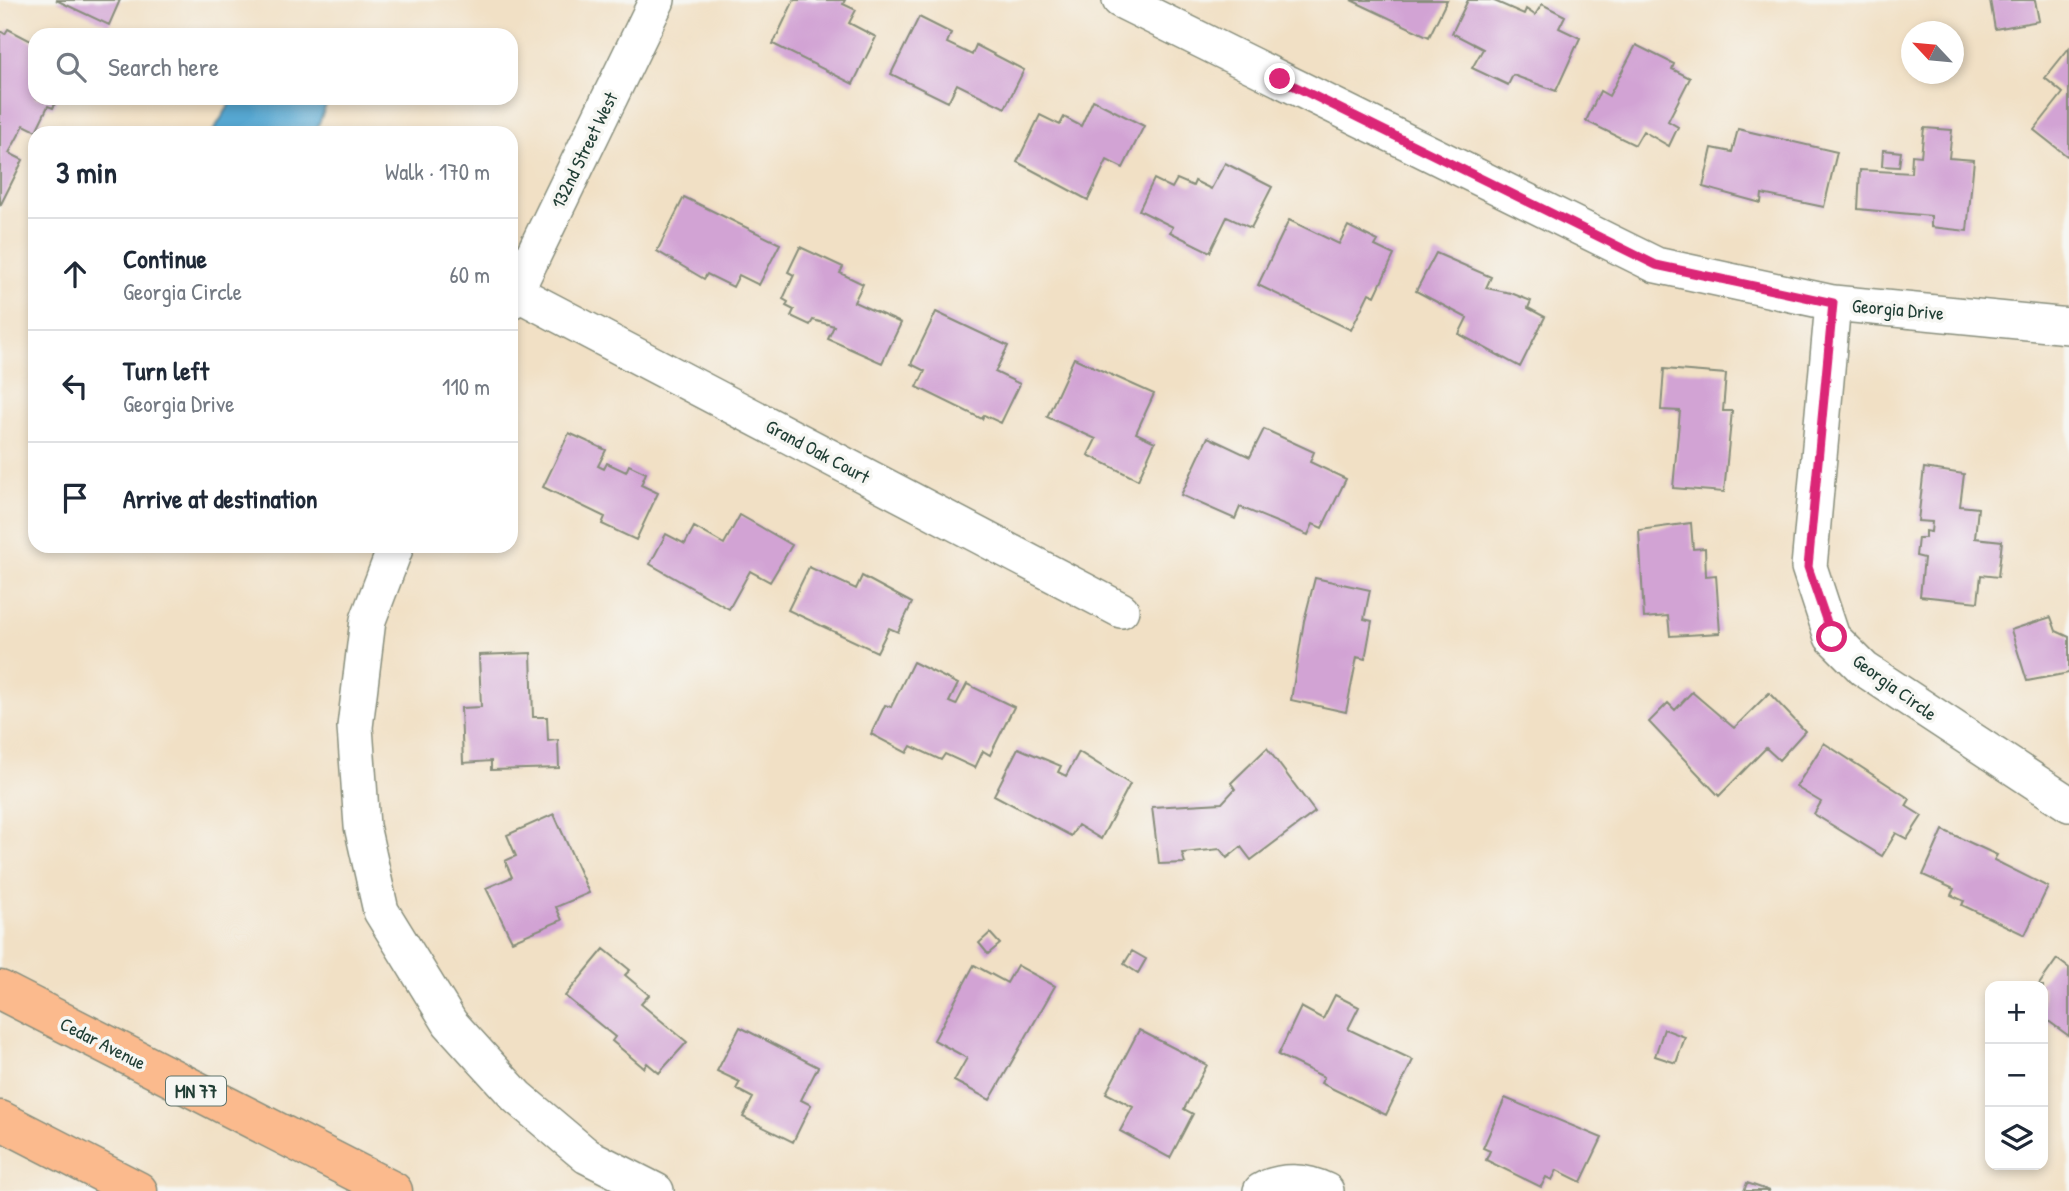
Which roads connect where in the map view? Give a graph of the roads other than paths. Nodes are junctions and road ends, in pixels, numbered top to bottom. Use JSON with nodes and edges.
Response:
{"nodes":[{"id":1,"x":657,"y":0,"type":"edge"},
{"id":2,"x":1120,"y":0,"type":"edge"},
{"id":3,"x":518,"y":287,"type":"edge"},
{"id":4,"x":518,"y":300,"type":"edge"},
{"id":5,"x":1833,"y":303,"type":"junction"},
{"id":6,"x":2069,"y":326,"type":"edge"},
{"id":7,"x":393,"y":553,"type":"edge"},
{"id":8,"x":1121,"y":610,"type":"dead end"},
{"id":9,"x":2069,"y":804,"type":"edge"},
{"id":10,"x":0,"y":990,"type":"edge"},
{"id":11,"x":0,"y":1121,"type":"edge"},
{"id":12,"x":138,"y":1191,"type":"edge"},
{"id":13,"x":393,"y":1191,"type":"edge"},
{"id":14,"x":656,"y":1191,"type":"edge"},
{"id":15,"x":1261,"y":1191,"type":"edge"},
{"id":16,"x":1326,"y":1191,"type":"edge"}],
"edges":[{"from":1,"to":3,"type":"street","name":"132nd Street West"},
{"from":2,"to":5,"type":"street","name":"Georgia Drive"},
{"from":4,"to":8,"type":"street","name":"Grand Oak Court"},
{"from":5,"to":6,"type":"street","name":"Georgia Drive"},
{"from":5,"to":9,"type":"street","name":"Georgia Circle"},
{"from":7,"to":14,"type":"street"},
{"from":10,"to":13,"type":"highway","name":"Cedar Avenue","number":"MN 77"},
{"from":11,"to":12,"type":"highway"},
{"from":15,"to":16,"type":"street"}]}
